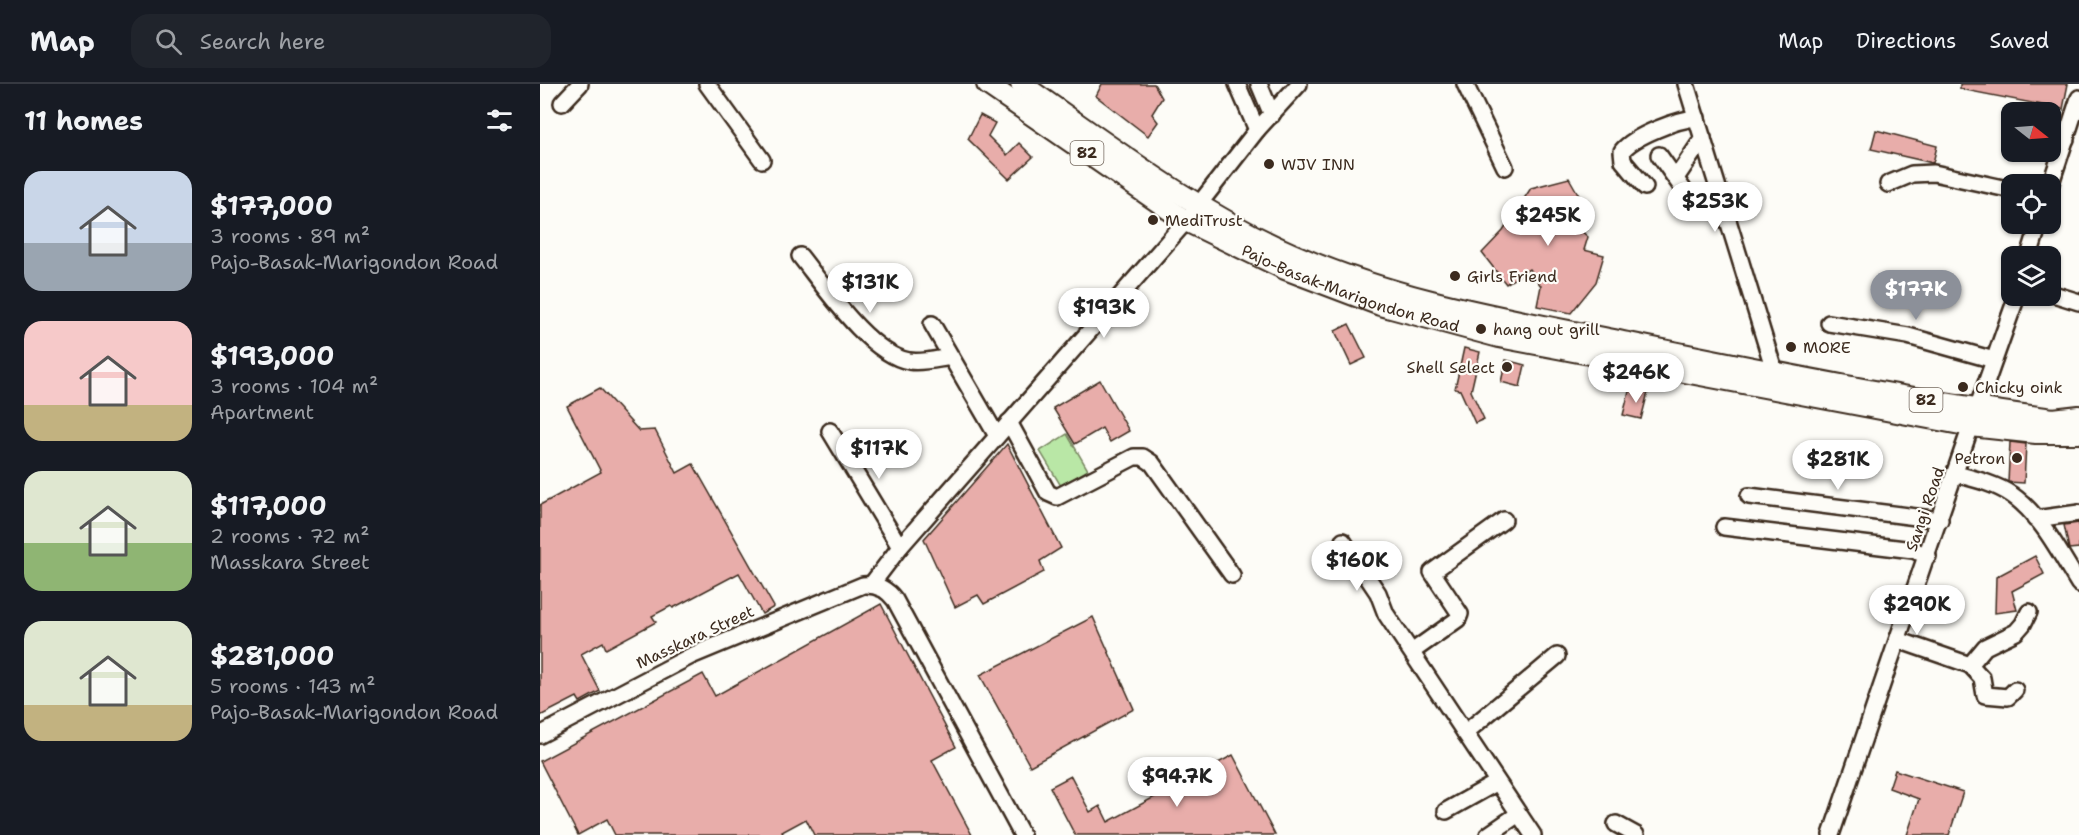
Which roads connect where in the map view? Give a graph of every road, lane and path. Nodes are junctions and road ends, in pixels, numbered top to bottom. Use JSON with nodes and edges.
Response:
{"nodes":[{"id":1,"x":580,"y":84,"type":"edge"},
{"id":2,"x":707,"y":84,"type":"edge"},
{"id":3,"x":987,"y":84,"type":"edge"},
{"id":4,"x":1021,"y":84,"type":"edge"},
{"id":5,"x":1238,"y":84,"type":"edge"},
{"id":6,"x":1259,"y":84,"type":"edge"},
{"id":7,"x":1299,"y":84,"type":"edge"},
{"id":8,"x":1465,"y":84,"type":"edge"},
{"id":9,"x":1686,"y":84,"type":"edge"},
{"id":10,"x":2079,"y":98,"type":"edge"},
{"id":11,"x":562,"y":103,"type":"dead end"},
{"id":12,"x":1272,"y":115,"type":"junction"},
{"id":13,"x":1697,"y":118,"type":"junction"},
{"id":14,"x":1257,"y":130,"type":"junction"},
{"id":15,"x":2061,"y":137,"type":"edge"},
{"id":16,"x":1703,"y":138,"type":"junction"},
{"id":17,"x":2066,"y":139,"type":"junction"},
{"id":18,"x":1659,"y":155,"type":"dead end"},
{"id":19,"x":762,"y":160,"type":"dead end"},
{"id":20,"x":1505,"y":167,"type":"dead end"},
{"id":21,"x":2054,"y":174,"type":"edge"},
{"id":22,"x":1888,"y":184,"type":"dead end"},
{"id":23,"x":1645,"y":188,"type":"dead end"},
{"id":24,"x":2001,"y":188,"type":"edge"},
{"id":25,"x":1192,"y":214,"type":"junction"},
{"id":26,"x":800,"y":256,"type":"dead end"},
{"id":27,"x":2061,"y":296,"type":"edge"},
{"id":28,"x":2079,"y":302,"type":"edge"},
{"id":29,"x":2013,"y":306,"type":"edge"},
{"id":30,"x":1829,"y":323,"type":"dead end"},
{"id":31,"x":932,"y":324,"type":"dead end"},
{"id":32,"x":951,"y":357,"type":"junction"},
{"id":33,"x":1994,"y":360,"type":"junction"},
{"id":34,"x":1775,"y":373,"type":"junction"},
{"id":35,"x":2079,"y":416,"type":"edge"},
{"id":36,"x":1973,"y":417,"type":"junction"},
{"id":37,"x":1008,"y":422,"type":"junction"},
{"id":38,"x":830,"y":431,"type":"dead end"},
{"id":39,"x":2079,"y":433,"type":"edge"},
{"id":40,"x":997,"y":436,"type":"junction"},
{"id":41,"x":1956,"y":474,"type":"junction"},
{"id":42,"x":1749,"y":496,"type":"dead end"},
{"id":43,"x":2079,"y":513,"type":"edge"},
{"id":44,"x":2034,"y":519,"type":"junction"},
{"id":45,"x":1504,"y":520,"type":"dead end"},
{"id":46,"x":1940,"y":520,"type":"junction"},
{"id":47,"x":1724,"y":527,"type":"dead end"},
{"id":48,"x":1342,"y":541,"type":"dead end"},
{"id":49,"x":900,"y":547,"type":"junction"},
{"id":50,"x":1928,"y":556,"type":"junction"},
{"id":51,"x":1232,"y":575,"type":"dead end"},
{"id":52,"x":2077,"y":577,"type":"edge"},
{"id":53,"x":871,"y":585,"type":"junction"},
{"id":54,"x":2029,"y":612,"type":"dead end"},
{"id":55,"x":1898,"y":640,"type":"junction"},
{"id":56,"x":1413,"y":651,"type":"junction"},
{"id":57,"x":1557,"y":656,"type":"dead end"},
{"id":58,"x":1970,"y":665,"type":"junction"},
{"id":59,"x":2014,"y":690,"type":"dead end"},
{"id":60,"x":1465,"y":733,"type":"junction"},
{"id":61,"x":540,"y":735,"type":"edge"},
{"id":62,"x":1496,"y":783,"type":"junction"},
{"id":63,"x":1446,"y":811,"type":"dead end"},
{"id":64,"x":1517,"y":815,"type":"junction"},
{"id":65,"x":1616,"y":824,"type":"dead end"},
{"id":66,"x":1022,"y":835,"type":"edge"},
{"id":67,"x":1488,"y":835,"type":"edge"},
{"id":68,"x":1533,"y":835,"type":"edge"},
{"id":69,"x":1636,"y":835,"type":"edge"},
{"id":70,"x":1831,"y":835,"type":"edge"}],
"edges":[{"from":1,"to":11,"type":"street"},
{"from":2,"to":19,"type":"street"},
{"from":3,"to":25,"type":"main road","name":"Pajo-Basak-Marigondon Road","number":"82"},
{"from":4,"to":25,"type":"main road","name":"Pajo-Basak-Marigondon Road","number":"82"},
{"from":5,"to":14,"type":"street"},
{"from":6,"to":12,"type":"street"},
{"from":7,"to":12,"type":"street"},
{"from":8,"to":20,"type":"street"},
{"from":9,"to":13,"type":"street"},
{"from":10,"to":17,"type":"street"},
{"from":12,"to":14,"type":"street"},
{"from":13,"to":16,"type":"street"},
{"from":13,"to":23,"type":"street"},
{"from":14,"to":25,"type":"street"},
{"from":15,"to":17,"type":"street"},
{"from":16,"to":18,"type":"street"},
{"from":16,"to":34,"type":"street"},
{"from":17,"to":21,"type":"street"},
{"from":22,"to":24,"type":"street"},
{"from":25,"to":34,"type":"main road","name":"Pajo-Basak-Marigondon Road","number":"82"},
{"from":25,"to":36,"type":"main road","name":"Pajo-Basak-Marigondon Road","number":"82"},
{"from":25,"to":37,"type":"street"},
{"from":26,"to":32,"type":"street"},
{"from":27,"to":28,"type":"street"},
{"from":29,"to":33,"type":"street","name":"Sangi Road"},
{"from":30,"to":33,"type":"street"},
{"from":31,"to":32,"type":"street"},
{"from":32,"to":40,"type":"street"},
{"from":33,"to":36,"type":"street","name":"Sangi Road"},
{"from":34,"to":36,"type":"main road","name":"Pajo-Basak-Marigondon Road","number":"82"},
{"from":35,"to":36,"type":"main road","name":"Pajo-Basak-Marigondon Road","number":"82"},
{"from":36,"to":39,"type":"main road","name":"Pajo-Basak-Marigondon Road","number":"82"},
{"from":36,"to":41,"type":"street","name":"Sangi Road"},
{"from":37,"to":40,"type":"street"},
{"from":37,"to":51,"type":"street"},
{"from":38,"to":49,"type":"street"},
{"from":40,"to":49,"type":"street"},
{"from":41,"to":44,"type":"street"},
{"from":41,"to":46,"type":"street","name":"Sangi Road"},
{"from":42,"to":46,"type":"street"},
{"from":43,"to":44,"type":"street"},
{"from":44,"to":52,"type":"street"},
{"from":45,"to":56,"type":"street"},
{"from":46,"to":50,"type":"street","name":"Sangi Road"},
{"from":47,"to":50,"type":"street"},
{"from":48,"to":56,"type":"street"},
{"from":49,"to":53,"type":"street"},
{"from":50,"to":55,"type":"street","name":"Sangi Road"},
{"from":53,"to":61,"type":"street","name":"Masskara Street"},
{"from":53,"to":66,"type":"street"},
{"from":54,"to":58,"type":"street"},
{"from":55,"to":58,"type":"street"},
{"from":55,"to":70,"type":"street","name":"Sangi Road"},
{"from":56,"to":60,"type":"street"},
{"from":57,"to":60,"type":"street"},
{"from":58,"to":59,"type":"street"},
{"from":60,"to":62,"type":"street"},
{"from":62,"to":63,"type":"street"},
{"from":62,"to":64,"type":"street"},
{"from":64,"to":67,"type":"street"},
{"from":64,"to":68,"type":"street"},
{"from":65,"to":69,"type":"street"}]}
